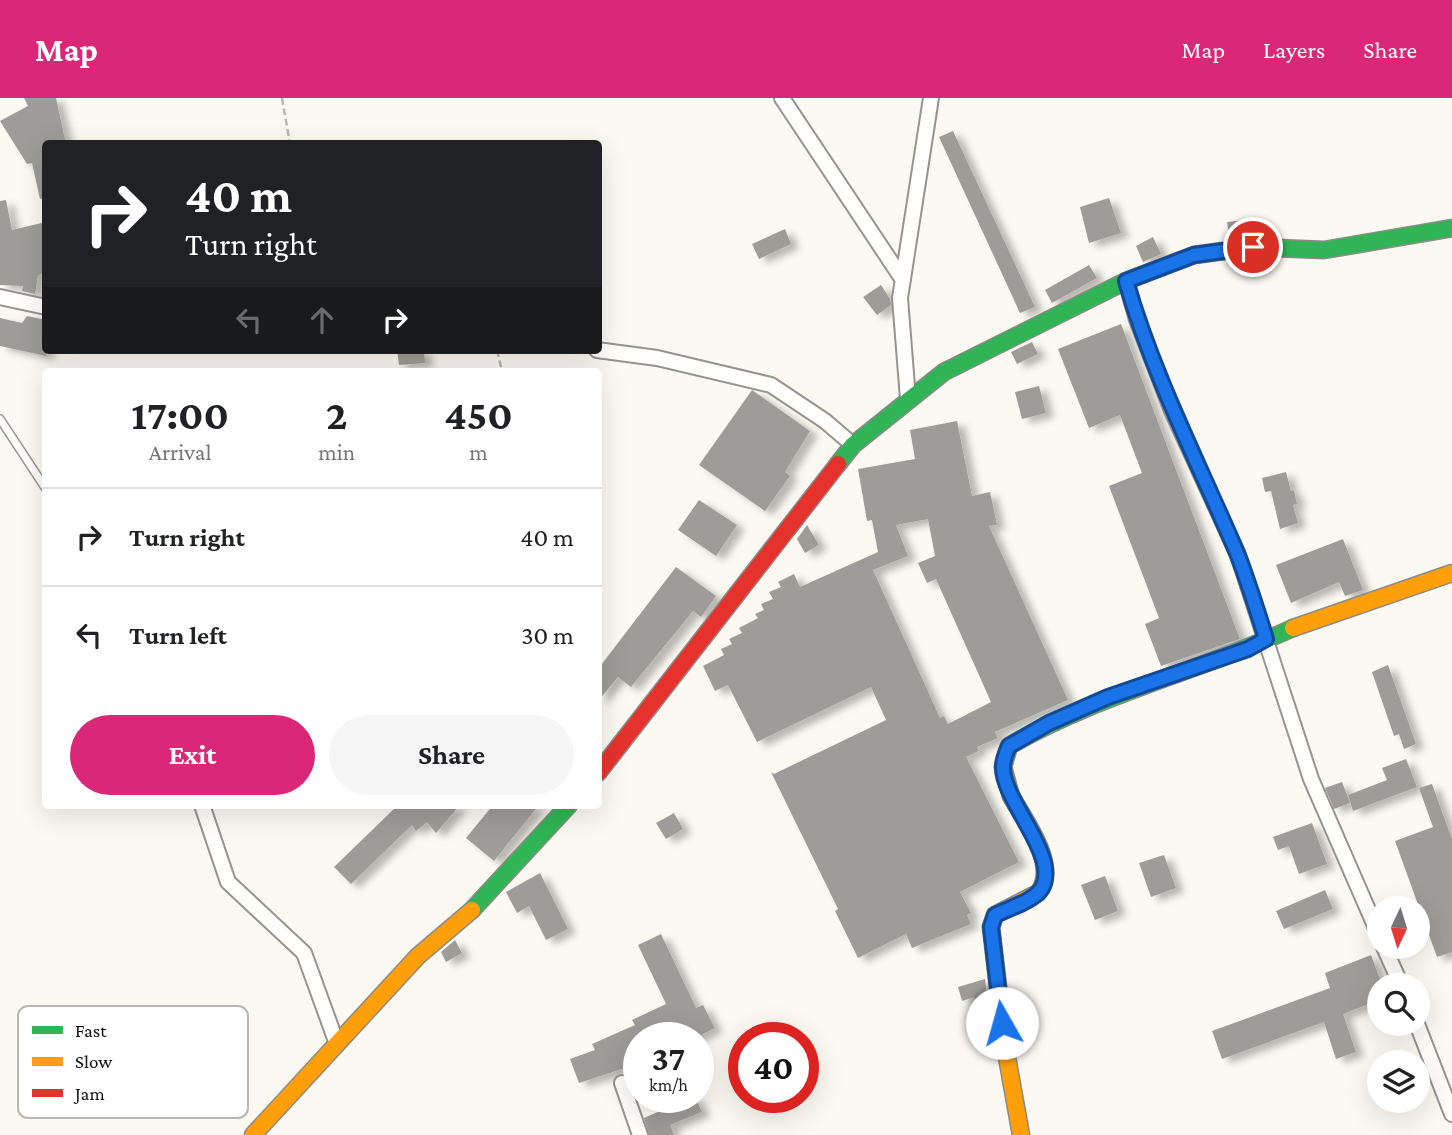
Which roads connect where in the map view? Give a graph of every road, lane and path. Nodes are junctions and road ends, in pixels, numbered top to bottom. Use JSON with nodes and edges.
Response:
{"nodes":[{"id":1,"x":282,"y":98,"type":"edge"},
{"id":2,"x":782,"y":98,"type":"edge"},
{"id":3,"x":931,"y":98,"type":"edge"},
{"id":4,"x":289,"y":140,"type":"edge"},
{"id":5,"x":1452,"y":228,"type":"edge"},
{"id":6,"x":903,"y":280,"type":"junction"},
{"id":7,"x":1126,"y":281,"type":"junction"},
{"id":8,"x":0,"y":298,"type":"edge"},
{"id":9,"x":42,"y":306,"type":"edge"},
{"id":10,"x":602,"y":351,"type":"edge"},
{"id":11,"x":908,"y":399,"type":"junction"},
{"id":12,"x":0,"y":419,"type":"edge"},
{"id":13,"x":853,"y":445,"type":"junction"},
{"id":14,"x":42,"y":483,"type":"edge"},
{"id":15,"x":1452,"y":573,"type":"edge"},
{"id":16,"x":1266,"y":639,"type":"junction"},
{"id":17,"x":602,"y":769,"type":"edge"},
{"id":18,"x":203,"y":809,"type":"edge"},
{"id":19,"x":565,"y":809,"type":"edge"},
{"id":20,"x":1367,"y":907,"type":"edge"},
{"id":21,"x":1421,"y":1036,"type":"edge"},
{"id":22,"x":337,"y":1044,"type":"junction"},
{"id":23,"x":622,"y":1083,"type":"dead end"},
{"id":24,"x":1452,"y":1114,"type":"edge"},
{"id":25,"x":253,"y":1135,"type":"edge"},
{"id":26,"x":640,"y":1135,"type":"edge"},
{"id":27,"x":1021,"y":1135,"type":"edge"}],
"edges":[{"from":1,"to":4,"type":"path"},
{"from":2,"to":6,"type":"street"},
{"from":3,"to":6,"type":"street"},
{"from":5,"to":7,"type":"street"},
{"from":6,"to":11,"type":"street"},
{"from":7,"to":11,"type":"street"},
{"from":7,"to":16,"type":"street"},
{"from":8,"to":9,"type":"street"},
{"from":10,"to":13,"type":"street"},
{"from":11,"to":13,"type":"street"},
{"from":12,"to":14,"type":"lane"},
{"from":13,"to":17,"type":"street"},
{"from":15,"to":16,"type":"street"},
{"from":16,"to":20,"type":"street"},
{"from":16,"to":27,"type":"street"},
{"from":18,"to":22,"type":"street"},
{"from":19,"to":22,"type":"street"},
{"from":21,"to":24,"type":"street"},
{"from":22,"to":25,"type":"street"},
{"from":23,"to":26,"type":"street"}]}
